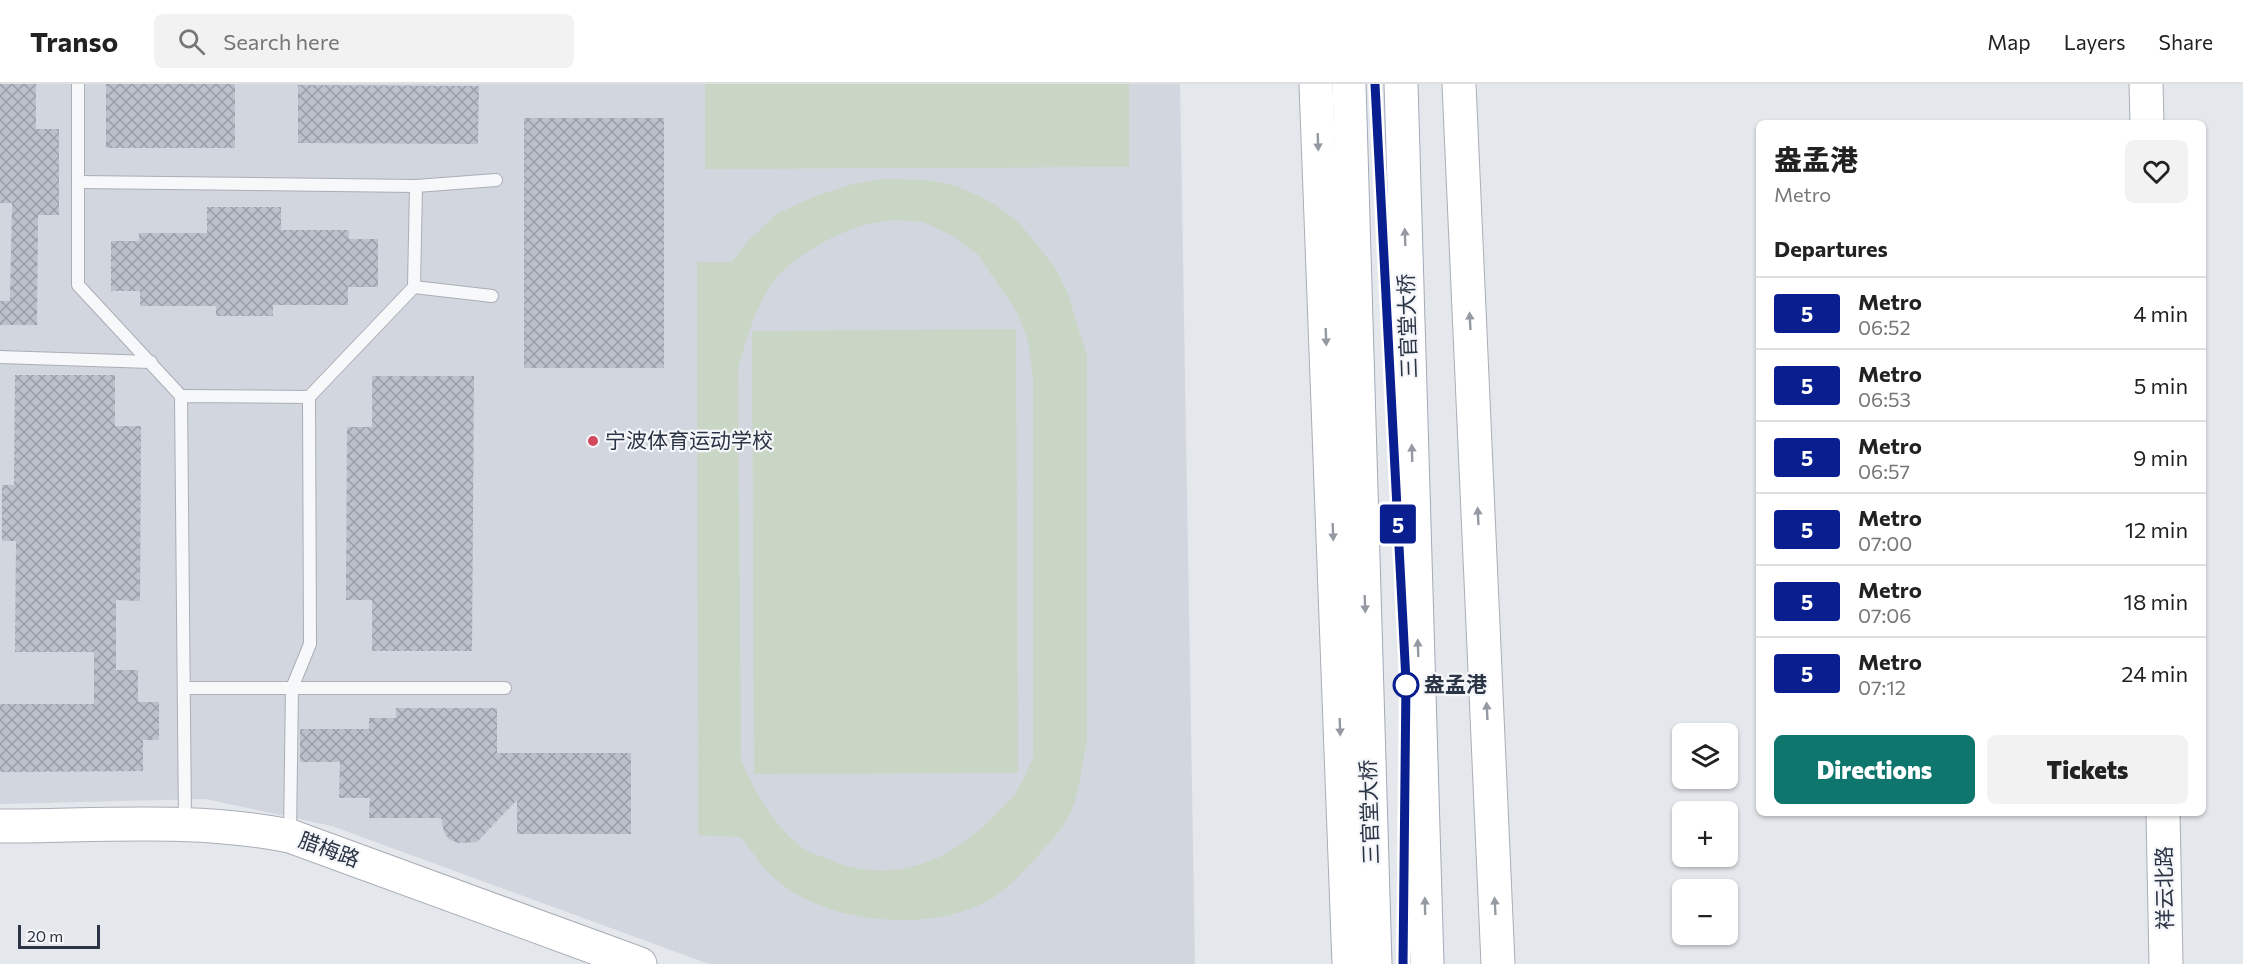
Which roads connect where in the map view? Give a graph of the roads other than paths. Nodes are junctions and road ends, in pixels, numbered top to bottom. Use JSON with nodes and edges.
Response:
{"nodes":[{"id":1,"x":78,"y":84,"type":"edge"},
{"id":2,"x":1316,"y":84,"type":"edge"},
{"id":3,"x":1349,"y":84,"type":"edge"},
{"id":4,"x":1401,"y":84,"type":"edge"},
{"id":5,"x":1459,"y":84,"type":"edge"},
{"id":6,"x":2146,"y":84,"type":"edge"},
{"id":7,"x":2146,"y":120,"type":"edge"},
{"id":8,"x":496,"y":180,"type":"dead end"},
{"id":9,"x":78,"y":182,"type":"junction"},
{"id":10,"x":416,"y":186,"type":"junction"},
{"id":11,"x":414,"y":287,"type":"junction"},
{"id":12,"x":492,"y":296,"type":"dead end"},
{"id":13,"x":0,"y":357,"type":"edge"},
{"id":14,"x":151,"y":362,"type":"junction"},
{"id":15,"x":181,"y":396,"type":"junction"},
{"id":16,"x":309,"y":397,"type":"junction"},
{"id":17,"x":184,"y":688,"type":"junction"},
{"id":18,"x":292,"y":688,"type":"junction"},
{"id":19,"x":505,"y":688,"type":"dead end"},
{"id":20,"x":2163,"y":816,"type":"edge"},
{"id":21,"x":185,"y":825,"type":"junction"},
{"id":22,"x":0,"y":826,"type":"edge"},
{"id":23,"x":290,"y":836,"type":"junction"},
{"id":24,"x":640,"y":964,"type":"edge"},
{"id":25,"x":1349,"y":964,"type":"edge"},
{"id":26,"x":1375,"y":964,"type":"edge"},
{"id":27,"x":1427,"y":964,"type":"edge"},
{"id":28,"x":1498,"y":964,"type":"edge"},
{"id":29,"x":2166,"y":964,"type":"edge"}],
"edges":[{"from":1,"to":9,"type":"lane"},
{"from":2,"to":25,"type":"street","one_way":true},
{"from":3,"to":26,"type":"street","name":"三官堂大桥","one_way":true},
{"from":27,"to":4,"type":"street","name":"三官堂大桥","one_way":true},
{"from":28,"to":5,"type":"street","one_way":true},
{"from":6,"to":7,"type":"street"},
{"from":8,"to":10,"type":"lane"},
{"from":9,"to":10,"type":"lane"},
{"from":9,"to":14,"type":"lane"},
{"from":10,"to":11,"type":"lane"},
{"from":11,"to":12,"type":"lane"},
{"from":11,"to":16,"type":"lane"},
{"from":13,"to":14,"type":"lane"},
{"from":14,"to":15,"type":"lane"},
{"from":15,"to":16,"type":"lane"},
{"from":15,"to":17,"type":"lane"},
{"from":16,"to":18,"type":"lane"},
{"from":17,"to":18,"type":"lane"},
{"from":17,"to":21,"type":"lane"},
{"from":18,"to":19,"type":"lane"},
{"from":18,"to":23,"type":"lane"},
{"from":20,"to":29,"type":"street","name":"祥云北路"},
{"from":21,"to":22,"type":"street","name":"腊梅路"},
{"from":21,"to":23,"type":"street","name":"腊梅路"},
{"from":23,"to":24,"type":"street","name":"腊梅路"}]}
